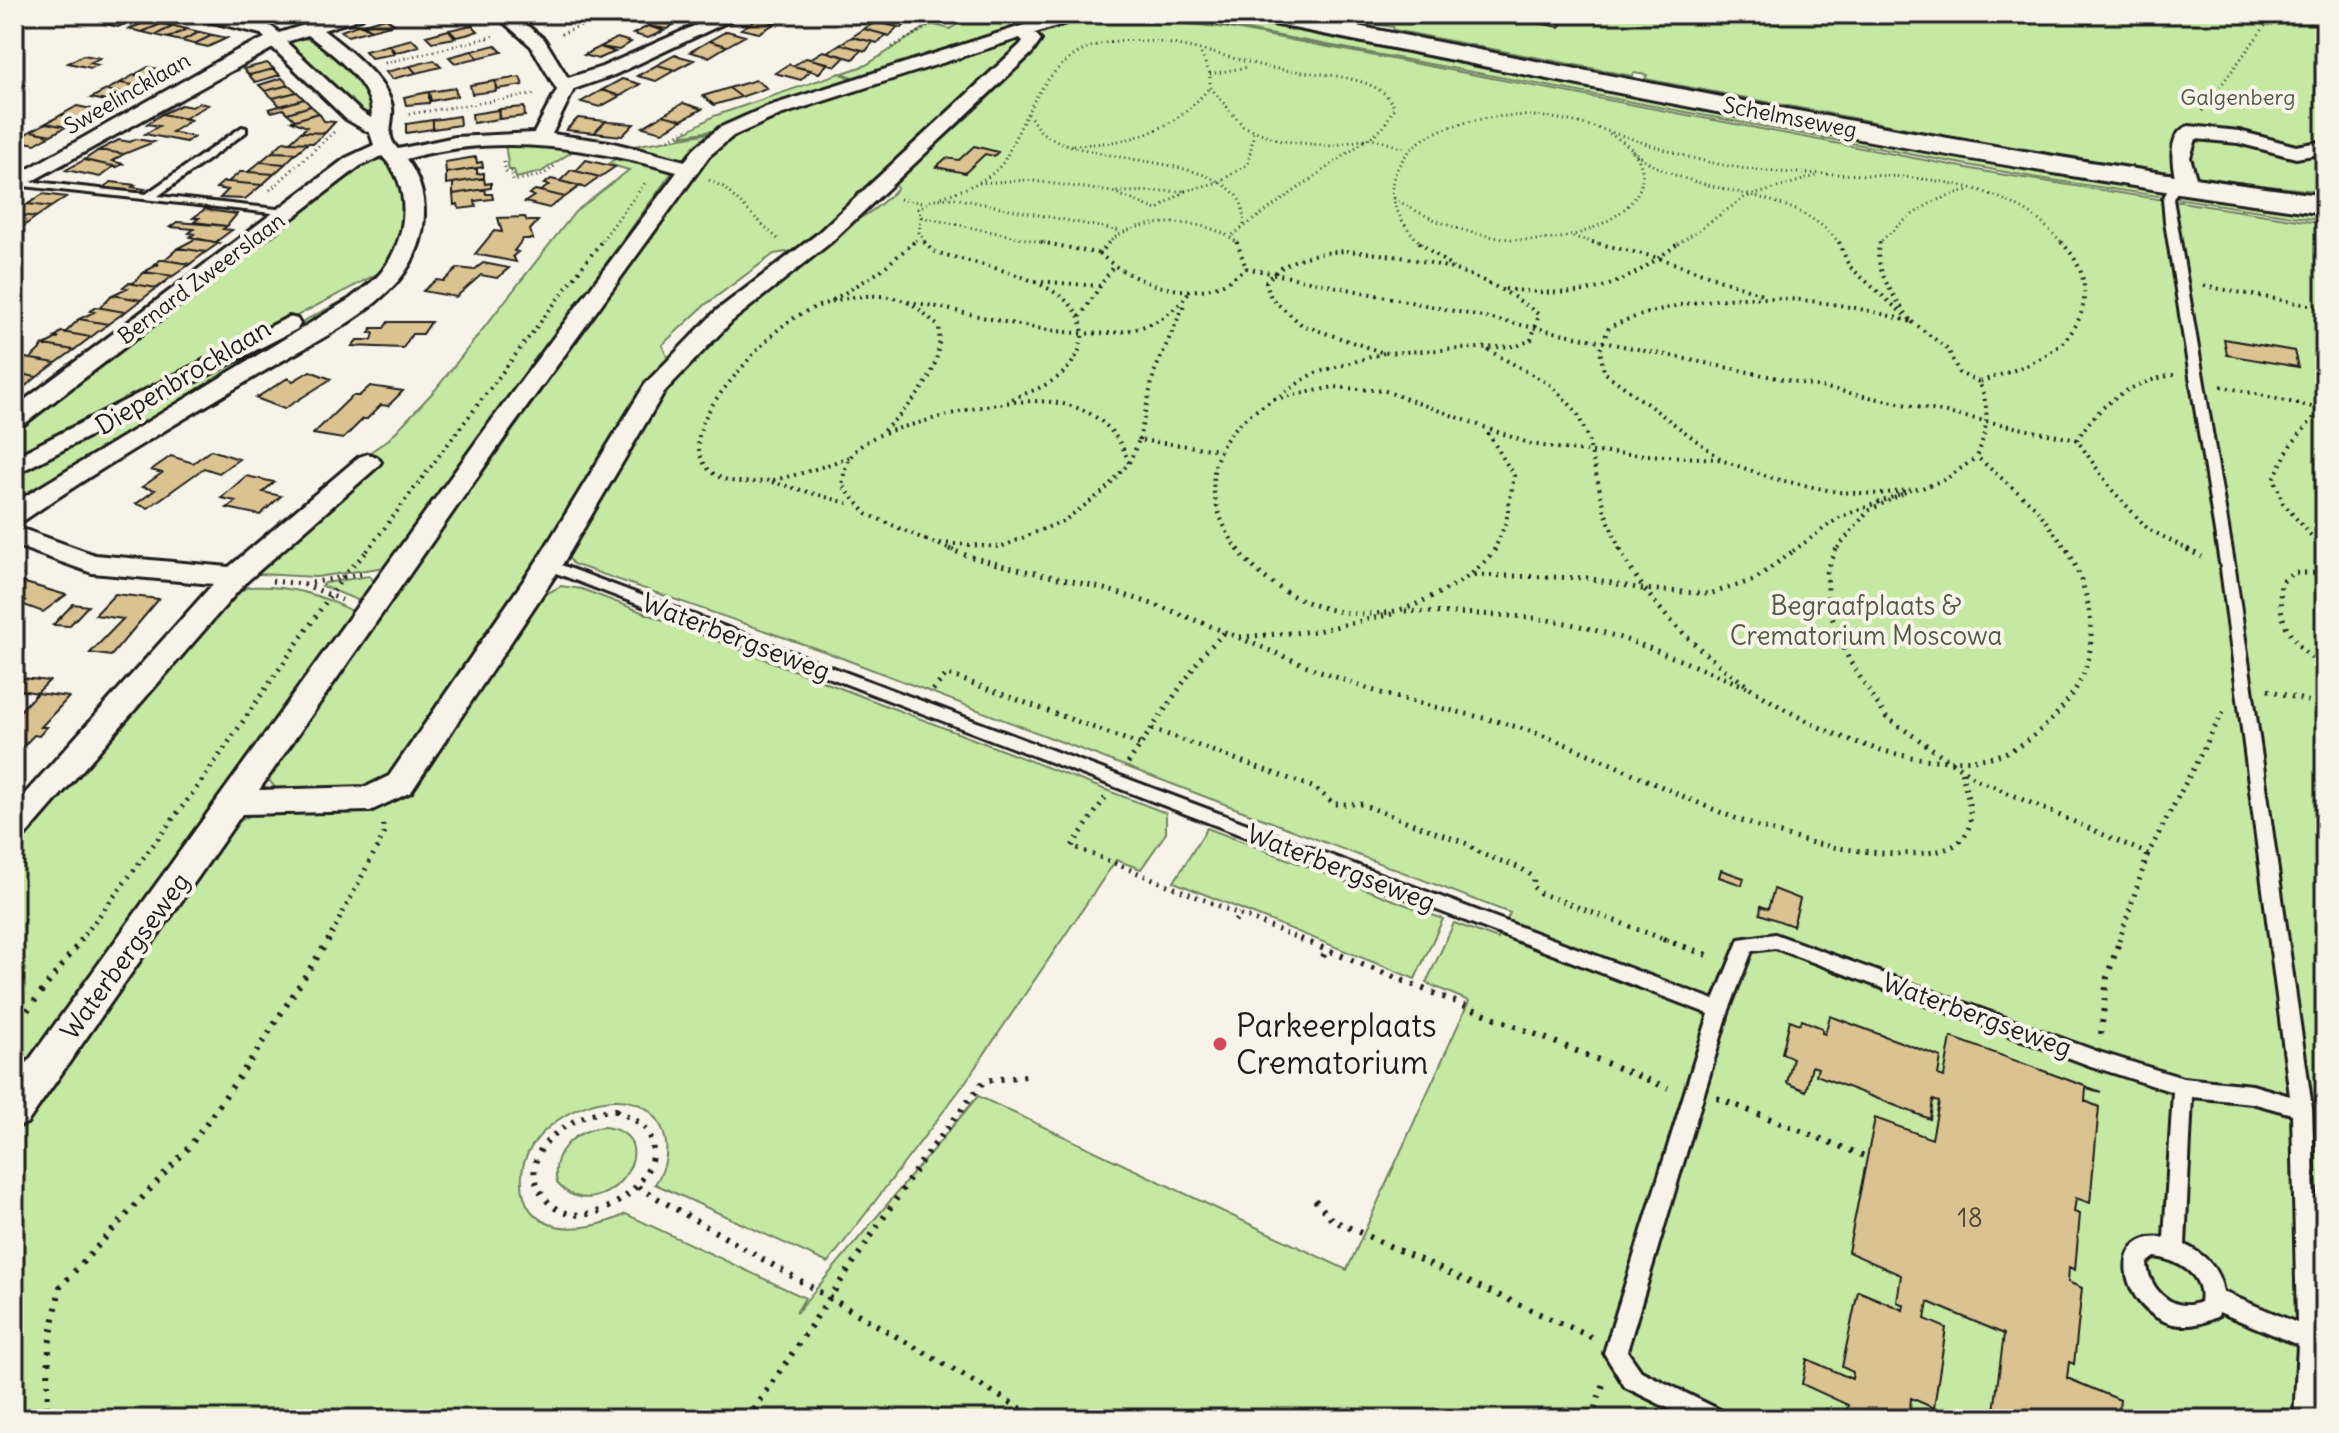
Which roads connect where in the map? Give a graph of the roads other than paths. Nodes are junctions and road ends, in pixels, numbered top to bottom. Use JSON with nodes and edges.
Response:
{"nodes":[{"id":1,"x":203,"y":14,"type":"edge"},
{"id":2,"x":356,"y":14,"type":"edge"},
{"id":3,"x":503,"y":14,"type":"edge"},
{"id":4,"x":735,"y":14,"type":"edge"},
{"id":5,"x":1076,"y":14,"type":"edge"},
{"id":6,"x":1258,"y":14,"type":"edge"},
{"id":7,"x":1027,"y":24,"type":"edge"},
{"id":8,"x":308,"y":28,"type":"junction"},
{"id":9,"x":276,"y":40,"type":"junction"},
{"id":10,"x":565,"y":88,"type":"junction"},
{"id":11,"x":242,"y":130,"type":"dead end"},
{"id":12,"x":384,"y":138,"type":"junction"},
{"id":13,"x":540,"y":139,"type":"junction"},
{"id":14,"x":2325,"y":147,"type":"edge"},
{"id":15,"x":678,"y":166,"type":"junction"},
{"id":16,"x":16,"y":182,"type":"edge"},
{"id":17,"x":2175,"y":186,"type":"junction"},
{"id":18,"x":148,"y":198,"type":"junction"},
{"id":19,"x":2325,"y":205,"type":"edge"},
{"id":20,"x":286,"y":213,"type":"junction"},
{"id":21,"x":379,"y":283,"type":"junction"},
{"id":22,"x":14,"y":420,"type":"edge"},
{"id":23,"x":368,"y":462,"type":"dead end"},
{"id":24,"x":14,"y":467,"type":"edge"},
{"id":25,"x":14,"y":515,"type":"edge"},
{"id":26,"x":14,"y":535,"type":"edge"},
{"id":27,"x":548,"y":565,"type":"junction"},
{"id":28,"x":235,"y":577,"type":"junction"},
{"id":29,"x":236,"y":802,"type":"junction"},
{"id":30,"x":14,"y":827,"type":"edge"},
{"id":31,"x":1720,"y":1010,"type":"junction"},
{"id":32,"x":2183,"y":1087,"type":"junction"},
{"id":33,"x":2302,"y":1108,"type":"junction"},
{"id":34,"x":14,"y":1111,"type":"edge"},
{"id":35,"x":2174,"y":1250,"type":"junction"},
{"id":36,"x":2213,"y":1299,"type":"junction"},
{"id":37,"x":2309,"y":1339,"type":"junction"},
{"id":38,"x":1714,"y":1419,"type":"edge"},
{"id":39,"x":2305,"y":1419,"type":"edge"}],
"edges":[{"from":1,"to":9,"type":"street"},
{"from":2,"to":8,"type":"street","name":"Sweelincklaan"},
{"from":3,"to":10,"type":"street"},
{"from":4,"to":10,"type":"street"},
{"from":5,"to":7,"type":"street","name":"Waterbergseweg"},
{"from":6,"to":17,"type":"main road","name":"Schelmseweg"},
{"from":7,"to":15,"type":"street","name":"Waterbergseweg"},
{"from":7,"to":27,"type":"street"},
{"from":8,"to":9,"type":"street","name":"Sweelincklaan"},
{"from":8,"to":12,"type":"street","name":"Diepenbrocklaan"},
{"from":9,"to":12,"type":"street"},
{"from":9,"to":16,"type":"street","name":"Sweelincklaan"},
{"from":10,"to":13,"type":"street"},
{"from":11,"to":18,"type":"lane"},
{"from":12,"to":13,"type":"street","name":"Bernard Zweerslaan"},
{"from":12,"to":20,"type":"street","name":"Bernard Zweerslaan"},
{"from":12,"to":21,"type":"street","name":"Diepenbrocklaan"},
{"from":13,"to":15,"type":"street","name":"Bernard Zweerslaan"},
{"from":14,"to":17,"type":"street"},
{"from":15,"to":29,"type":"street","name":"Waterbergseweg"},
{"from":16,"to":18,"type":"lane"},
{"from":17,"to":19,"type":"main road","name":"Schelmseweg"},
{"from":17,"to":33,"type":"lane"},
{"from":18,"to":20,"type":"lane"},
{"from":20,"to":22,"type":"street","name":"Bernard Zweerslaan"},
{"from":21,"to":24,"type":"street","name":"Diepenbrocklaan"},
{"from":21,"to":25,"type":"street","name":"Diepenbrocklaan"},
{"from":23,"to":28,"type":"street"},
{"from":26,"to":28,"type":"street"},
{"from":27,"to":29,"type":"street"},
{"from":27,"to":31,"type":"lane","name":"Waterbergseweg"},
{"from":28,"to":30,"type":"street"},
{"from":29,"to":34,"type":"street","name":"Waterbergseweg"},
{"from":31,"to":32,"type":"lane","name":"Waterbergseweg"},
{"from":31,"to":38,"type":"lane"},
{"from":32,"to":33,"type":"lane"},
{"from":32,"to":35,"type":"lane"},
{"from":33,"to":37,"type":"lane"},
{"from":35,"to":36,"type":"lane"},
{"from":35,"to":36,"type":"lane"},
{"from":36,"to":37,"type":"lane"},
{"from":37,"to":39,"type":"lane"}]}
